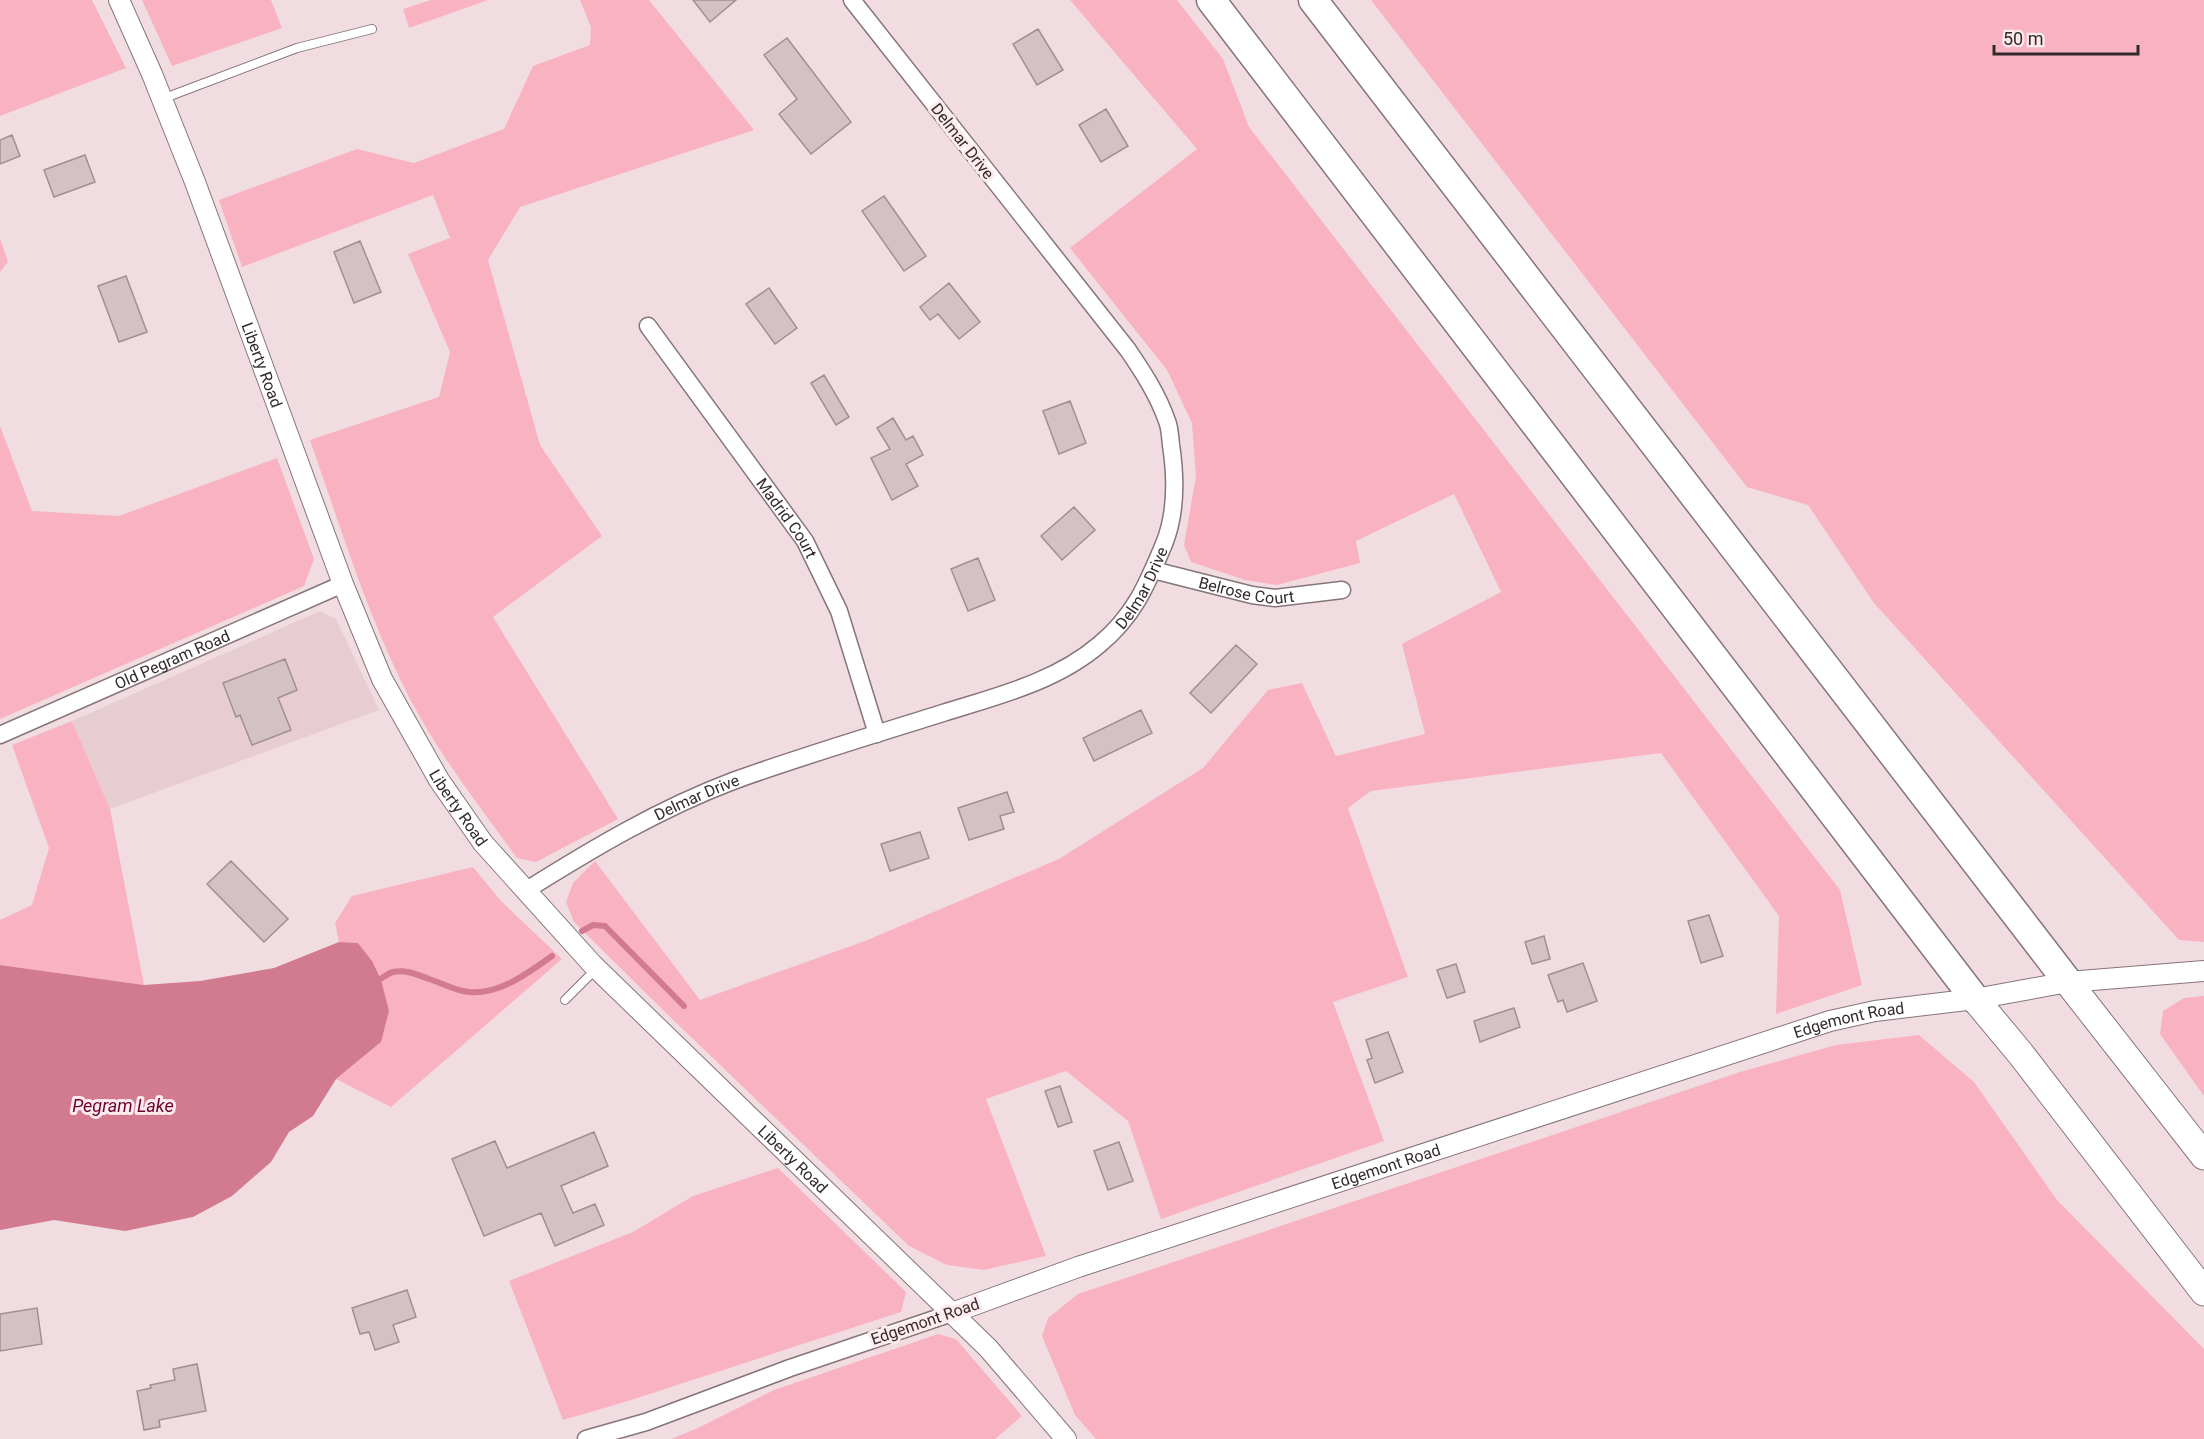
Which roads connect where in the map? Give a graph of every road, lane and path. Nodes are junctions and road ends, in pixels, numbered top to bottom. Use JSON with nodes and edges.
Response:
{"nodes":[{"id":1,"x":119,"y":0,"type":"edge"},
{"id":2,"x":852,"y":0,"type":"edge"},
{"id":3,"x":1211,"y":0,"type":"edge"},
{"id":4,"x":1313,"y":0,"type":"edge"},
{"id":5,"x":372,"y":29,"type":"dead end"},
{"id":6,"x":162,"y":99,"type":"junction"},
{"id":7,"x":648,"y":326,"type":"dead end"},
{"id":8,"x":1153,"y":570,"type":"junction"},
{"id":9,"x":343,"y":584,"type":"junction"},
{"id":10,"x":1342,"y":590,"type":"dead end"},
{"id":11,"x":878,"y":734,"type":"junction"},
{"id":12,"x":0,"y":735,"type":"edge"},
{"id":13,"x":525,"y":891,"type":"junction"},
{"id":14,"x":596,"y":968,"type":"junction"},
{"id":15,"x":2204,"y":971,"type":"edge"},
{"id":16,"x":2068,"y":982,"type":"junction"},
{"id":17,"x":1975,"y":999,"type":"junction"},
{"id":18,"x":565,"y":1000,"type":"dead end"},
{"id":19,"x":2204,"y":1156,"type":"edge"},
{"id":20,"x":2204,"y":1292,"type":"edge"},
{"id":21,"x":952,"y":1313,"type":"junction"},
{"id":22,"x":586,"y":1439,"type":"edge"},
{"id":23,"x":1066,"y":1439,"type":"edge"}],
"edges":[{"from":1,"to":6,"type":"street","name":"Liberty Road"},
{"from":2,"to":8,"type":"street","name":"Delmar Drive"},
{"from":3,"to":17,"type":"highway"},
{"from":4,"to":16,"type":"highway"},
{"from":5,"to":6,"type":"lane"},
{"from":6,"to":9,"type":"street","name":"Liberty Road"},
{"from":7,"to":11,"type":"street","name":"Madrid Court"},
{"from":8,"to":10,"type":"street","name":"Belrose Court"},
{"from":8,"to":11,"type":"street","name":"Delmar Drive"},
{"from":9,"to":12,"type":"street","name":"Old Pegram Road"},
{"from":9,"to":13,"type":"street","name":"Liberty Road"},
{"from":11,"to":13,"type":"street","name":"Delmar Drive"},
{"from":13,"to":14,"type":"street","name":"Liberty Road"},
{"from":14,"to":18,"type":"lane"},
{"from":14,"to":21,"type":"street","name":"Liberty Road"},
{"from":15,"to":16,"type":"street","name":"Edgemont Road"},
{"from":16,"to":17,"type":"street","name":"Edgemont Road"},
{"from":16,"to":19,"type":"highway"},
{"from":17,"to":20,"type":"highway"},
{"from":17,"to":21,"type":"street","name":"Edgemont Road"},
{"from":21,"to":22,"type":"street","name":"Edgemont Road"},
{"from":21,"to":23,"type":"street","name":"Liberty Road"}]}
